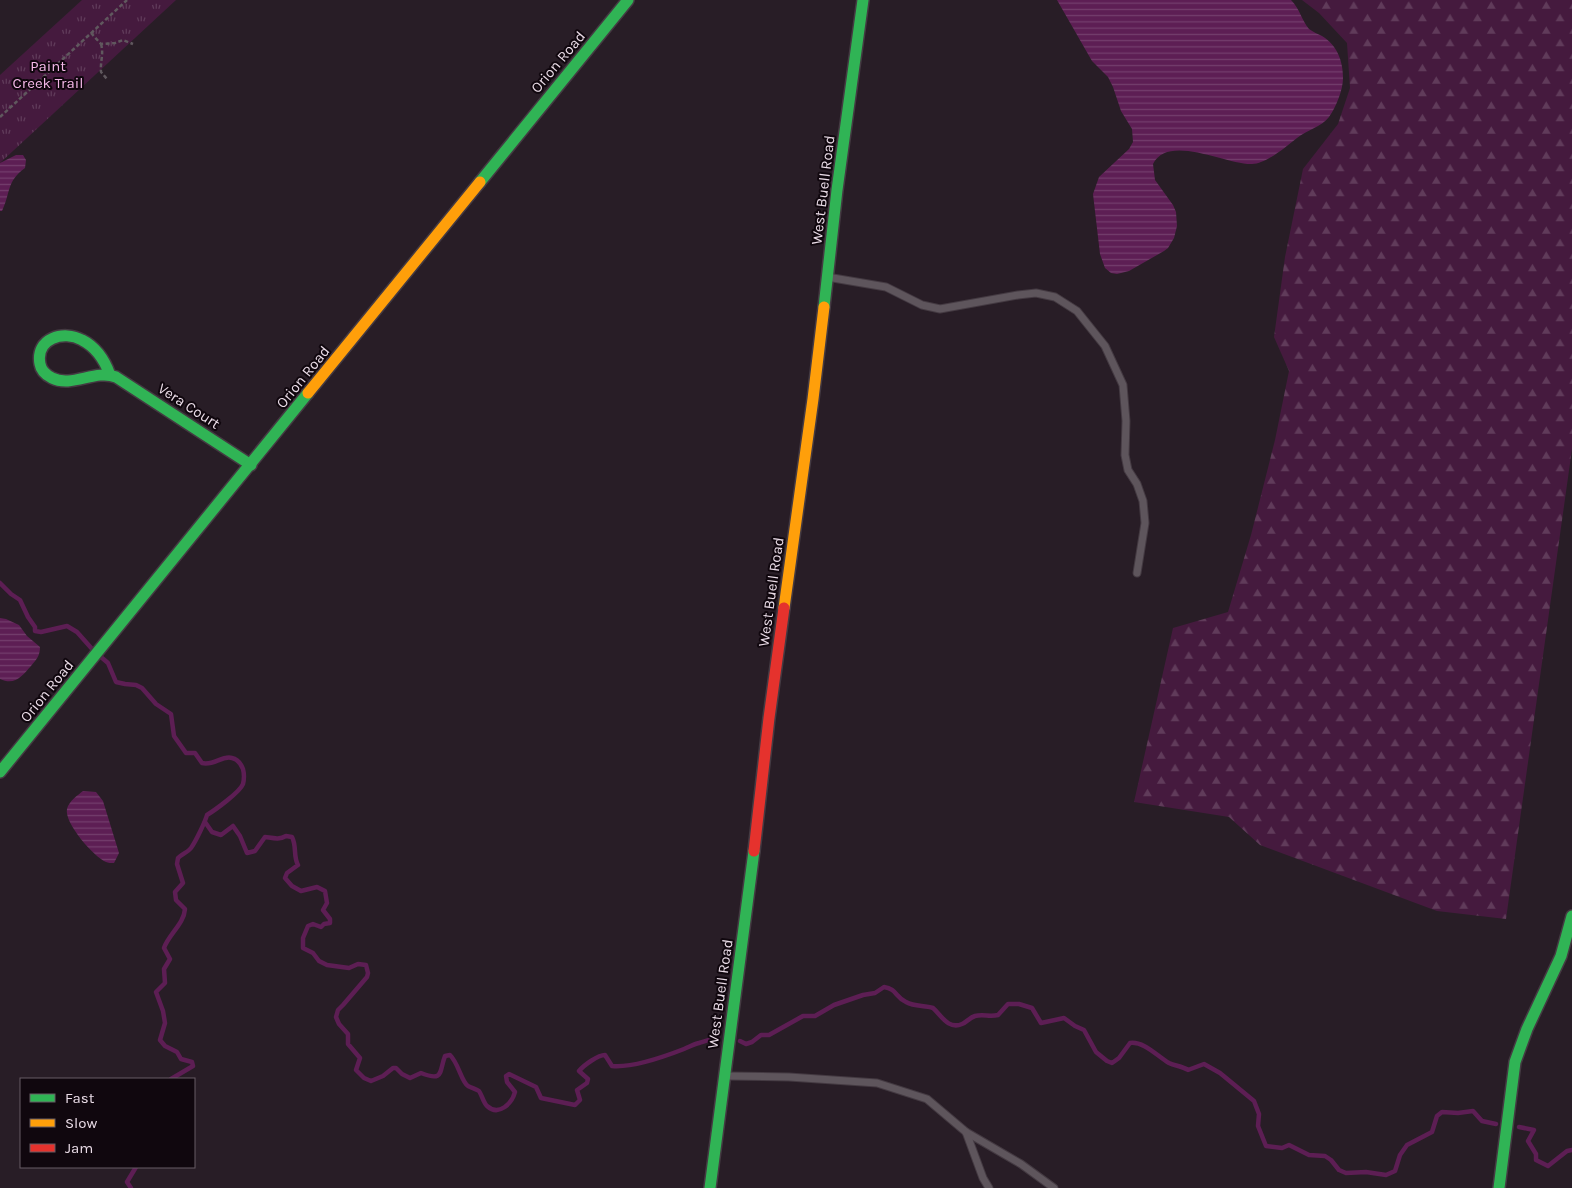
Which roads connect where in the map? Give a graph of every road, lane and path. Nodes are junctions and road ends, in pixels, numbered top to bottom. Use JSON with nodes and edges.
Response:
{"nodes":[{"id":1,"x":127,"y":0,"type":"edge"},
{"id":2,"x":628,"y":0,"type":"edge"},
{"id":3,"x":864,"y":0,"type":"edge"},
{"id":4,"x":91,"y":33,"type":"junction"},
{"id":5,"x":101,"y":44,"type":"junction"},
{"id":6,"x":134,"y":44,"type":"dead end"},
{"id":7,"x":107,"y":79,"type":"dead end"},
{"id":8,"x":0,"y":117,"type":"edge"},
{"id":9,"x":827,"y":277,"type":"junction"},
{"id":10,"x":110,"y":374,"type":"junction"},
{"id":11,"x":251,"y":465,"type":"junction"},
{"id":12,"x":1137,"y":573,"type":"dead end"},
{"id":13,"x":0,"y":772,"type":"edge"},
{"id":14,"x":1572,"y":916,"type":"edge"},
{"id":15,"x":724,"y":1076,"type":"junction"},
{"id":16,"x":966,"y":1132,"type":"junction"},
{"id":17,"x":710,"y":1188,"type":"edge"},
{"id":18,"x":989,"y":1188,"type":"edge"},
{"id":19,"x":1054,"y":1188,"type":"edge"},
{"id":20,"x":1499,"y":1188,"type":"edge"}],
"edges":[{"from":1,"to":4,"type":"path"},
{"from":2,"to":11,"type":"street","name":"Orion Road"},
{"from":3,"to":9,"type":"street","name":"West Buell Road"},
{"from":4,"to":5,"type":"path"},
{"from":4,"to":8,"type":"path"},
{"from":5,"to":6,"type":"path"},
{"from":5,"to":7,"type":"path"},
{"from":9,"to":12,"type":"lane"},
{"from":9,"to":15,"type":"street","name":"West Buell Road"},
{"from":10,"to":10,"type":"street","name":"Vera Court"},
{"from":10,"to":11,"type":"street","name":"Vera Court"},
{"from":11,"to":13,"type":"street","name":"Orion Road"},
{"from":14,"to":20,"type":"street"},
{"from":15,"to":16,"type":"lane"},
{"from":15,"to":17,"type":"street","name":"West Buell Road"},
{"from":16,"to":18,"type":"lane"},
{"from":16,"to":19,"type":"lane"}]}
